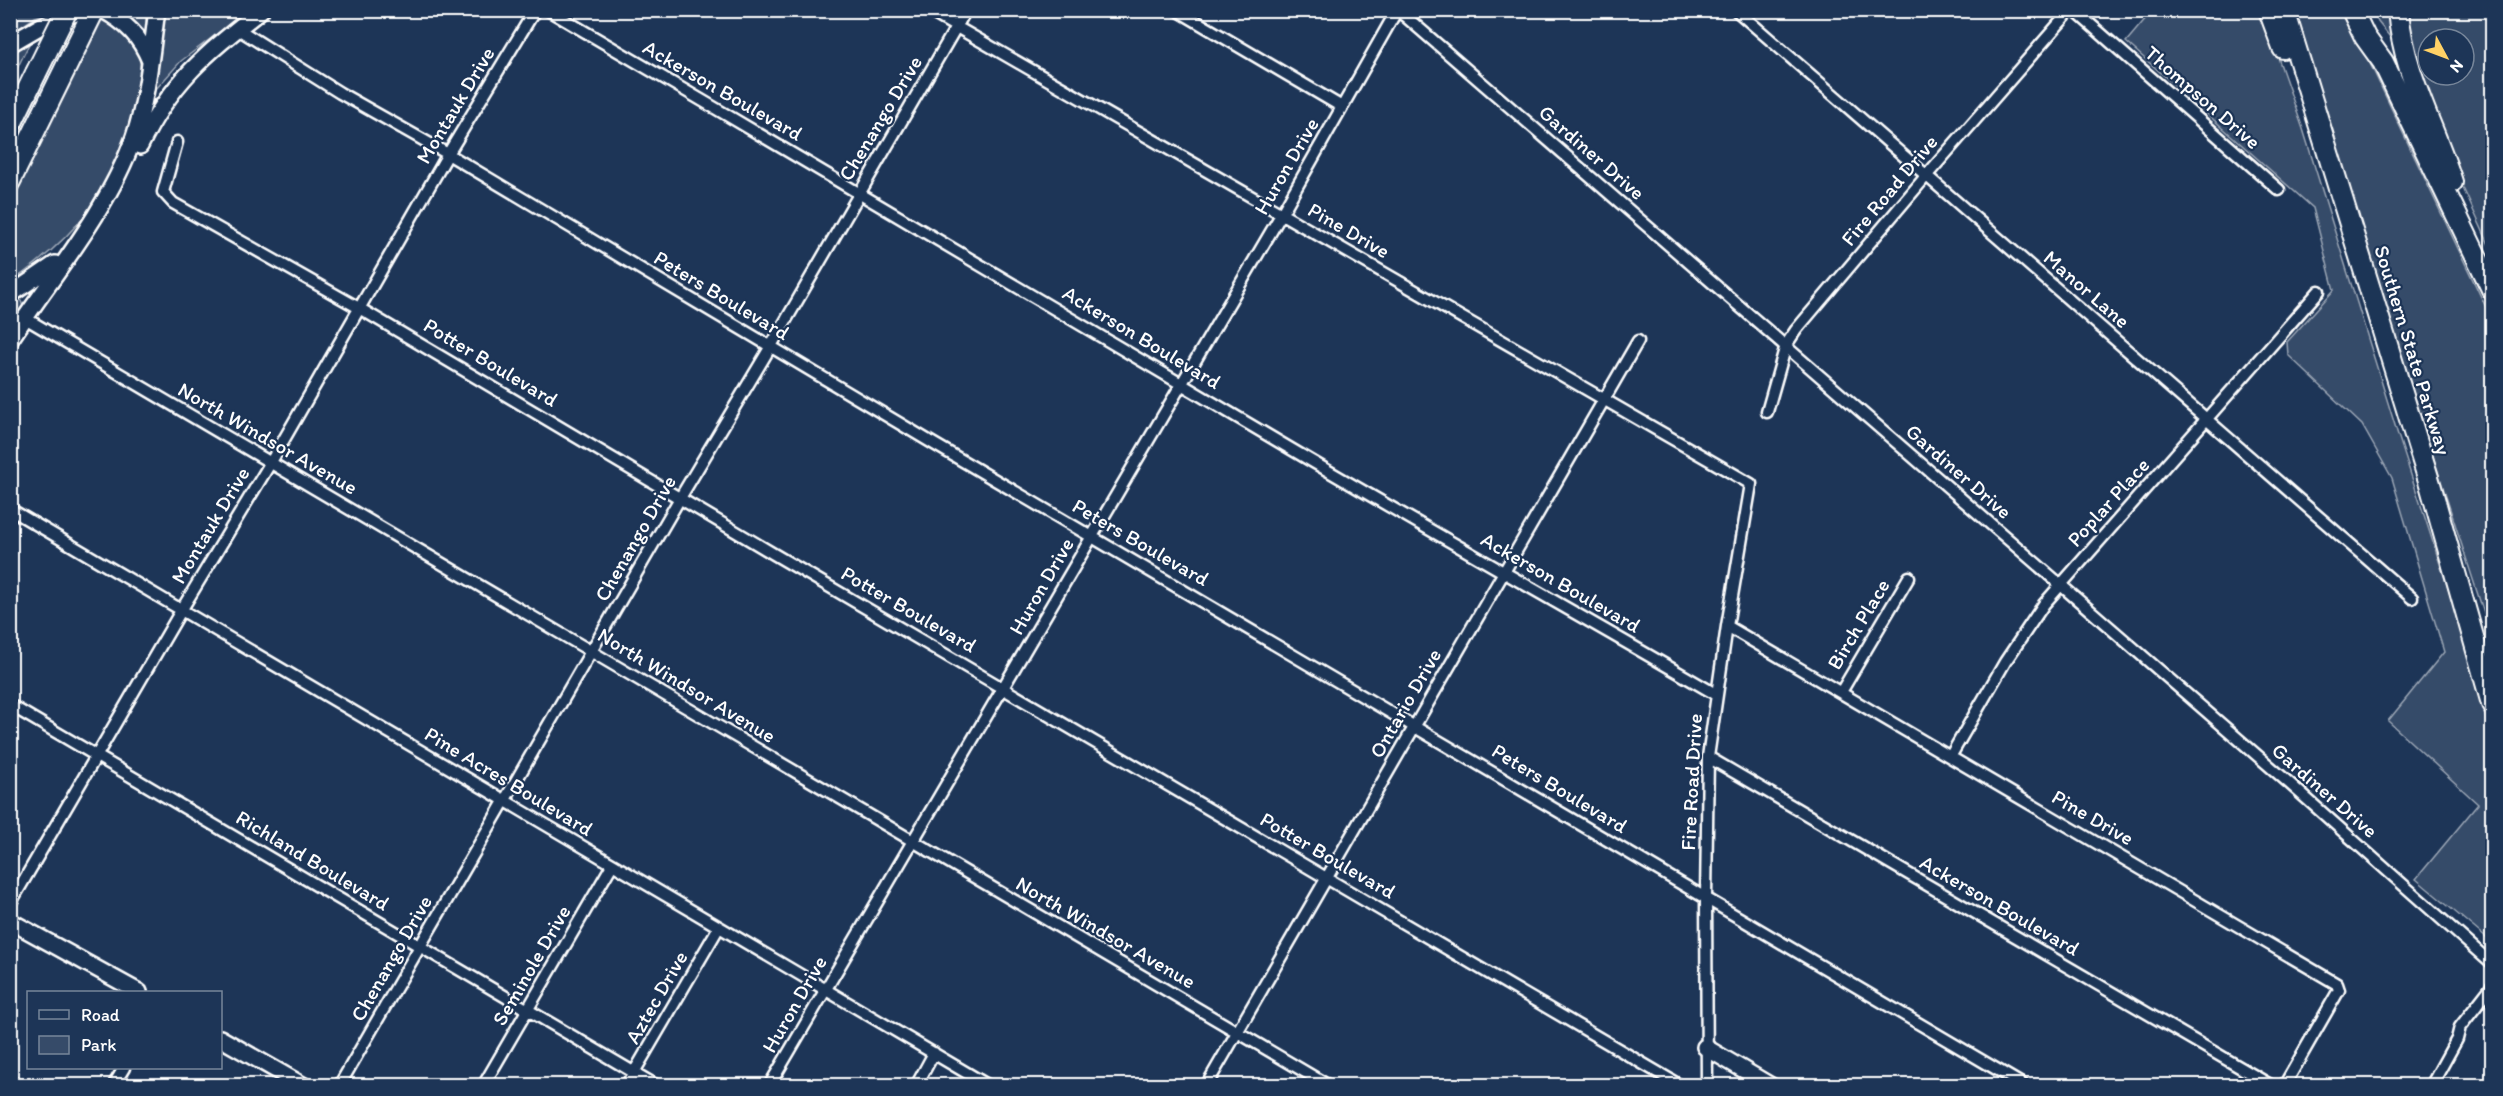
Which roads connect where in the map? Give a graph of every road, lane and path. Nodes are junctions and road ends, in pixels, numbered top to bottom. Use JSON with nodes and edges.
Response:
{"nodes":[{"id":1,"x":67,"y":10,"type":"edge"},
{"id":2,"x":84,"y":10,"type":"edge"},
{"id":3,"x":94,"y":10,"type":"edge"},
{"id":4,"x":103,"y":10,"type":"edge"},
{"id":5,"x":157,"y":10,"type":"edge"},
{"id":6,"x":261,"y":10,"type":"edge"},
{"id":7,"x":535,"y":10,"type":"edge"},
{"id":8,"x":548,"y":10,"type":"edge"},
{"id":9,"x":927,"y":10,"type":"edge"},
{"id":10,"x":966,"y":10,"type":"edge"},
{"id":11,"x":1177,"y":10,"type":"edge"},
{"id":12,"x":1397,"y":10,"type":"edge"},
{"id":13,"x":1736,"y":10,"type":"edge"},
{"id":14,"x":2072,"y":10,"type":"edge"},
{"id":15,"x":2269,"y":10,"type":"edge"},
{"id":16,"x":2284,"y":10,"type":"edge"},
{"id":17,"x":2352,"y":10,"type":"edge"},
{"id":18,"x":2365,"y":10,"type":"edge"},
{"id":19,"x":2398,"y":10,"type":"edge"},
{"id":20,"x":956,"y":28,"type":"junction"},
{"id":21,"x":238,"y":29,"type":"junction"},
{"id":22,"x":10,"y":44,"type":"edge"},
{"id":23,"x":150,"y":61,"type":"junction"},
{"id":24,"x":2383,"y":62,"type":"junction"},
{"id":25,"x":1342,"y":107,"type":"junction"},
{"id":26,"x":10,"y":126,"type":"edge"},
{"id":27,"x":177,"y":142,"type":"dead end"},
{"id":28,"x":448,"y":154,"type":"junction"},
{"id":29,"x":2327,"y":156,"type":"junction"},
{"id":30,"x":1927,"y":175,"type":"junction"},
{"id":31,"x":117,"y":177,"type":"junction"},
{"id":32,"x":10,"y":181,"type":"edge"},
{"id":33,"x":2279,"y":190,"type":"dead end"},
{"id":34,"x":860,"y":191,"type":"junction"},
{"id":35,"x":1282,"y":213,"type":"junction"},
{"id":36,"x":74,"y":245,"type":"junction"},
{"id":37,"x":2472,"y":246,"type":"junction"},
{"id":38,"x":2493,"y":289,"type":"edge"},
{"id":39,"x":2319,"y":291,"type":"dead end"},
{"id":40,"x":10,"y":295,"type":"edge"},
{"id":41,"x":359,"y":308,"type":"junction"},
{"id":42,"x":25,"y":318,"type":"junction"},
{"id":43,"x":10,"y":340,"type":"edge"},
{"id":44,"x":1638,"y":341,"type":"dead end"},
{"id":45,"x":1785,"y":345,"type":"junction"},
{"id":46,"x":771,"y":346,"type":"junction"},
{"id":47,"x":1182,"y":383,"type":"junction"},
{"id":48,"x":1604,"y":398,"type":"junction"},
{"id":49,"x":1767,"y":412,"type":"dead end"},
{"id":50,"x":2208,"y":419,"type":"junction"},
{"id":51,"x":271,"y":462,"type":"junction"},
{"id":52,"x":1751,"y":484,"type":"joint"},
{"id":53,"x":2430,"y":484,"type":"junction"},
{"id":54,"x":680,"y":498,"type":"junction"},
{"id":55,"x":10,"y":509,"type":"edge"},
{"id":56,"x":1092,"y":536,"type":"junction"},
{"id":57,"x":1504,"y":570,"type":"junction"},
{"id":58,"x":1909,"y":577,"type":"dead end"},
{"id":59,"x":2059,"y":586,"type":"junction"},
{"id":60,"x":2412,"y":598,"type":"dead end"},
{"id":61,"x":182,"y":609,"type":"junction"},
{"id":62,"x":1727,"y":626,"type":"junction"},
{"id":63,"x":592,"y":652,"type":"junction"},
{"id":64,"x":2493,"y":663,"type":"edge"},
{"id":65,"x":1003,"y":688,"type":"junction"},
{"id":66,"x":1840,"y":692,"type":"junction"},
{"id":67,"x":1717,"y":695,"type":"junction"},
{"id":68,"x":2493,"y":704,"type":"edge"},
{"id":69,"x":10,"y":705,"type":"edge"},
{"id":70,"x":1415,"y":726,"type":"junction"},
{"id":71,"x":98,"y":756,"type":"junction"},
{"id":72,"x":1708,"y":757,"type":"junction"},
{"id":73,"x":1950,"y":757,"type":"junction"},
{"id":74,"x":504,"y":801,"type":"junction"},
{"id":75,"x":913,"y":841,"type":"junction"},
{"id":76,"x":612,"y":865,"type":"junction"},
{"id":77,"x":1326,"y":878,"type":"junction"},
{"id":78,"x":1706,"y":897,"type":"junction"},
{"id":79,"x":10,"y":904,"type":"edge"},
{"id":80,"x":10,"y":921,"type":"edge"},
{"id":81,"x":719,"y":927,"type":"junction"},
{"id":82,"x":420,"y":946,"type":"junction"},
{"id":83,"x":2492,"y":964,"type":"edge"},
{"id":84,"x":2493,"y":986,"type":"edge"},
{"id":85,"x":825,"y":989,"type":"junction"},
{"id":86,"x":135,"y":991,"type":"edge"},
{"id":87,"x":528,"y":1009,"type":"junction"},
{"id":88,"x":1238,"y":1032,"type":"junction"},
{"id":89,"x":222,"y":1039,"type":"edge"},
{"id":90,"x":1705,"y":1047,"type":"junction"},
{"id":91,"x":934,"y":1053,"type":"junction"},
{"id":92,"x":122,"y":1069,"type":"edge"},
{"id":93,"x":634,"y":1072,"type":"junction"},
{"id":94,"x":10,"y":1081,"type":"edge"},
{"id":95,"x":19,"y":1086,"type":"edge"},
{"id":96,"x":113,"y":1086,"type":"edge"},
{"id":97,"x":304,"y":1086,"type":"edge"},
{"id":98,"x":339,"y":1086,"type":"edge"},
{"id":99,"x":483,"y":1086,"type":"edge"},
{"id":100,"x":626,"y":1086,"type":"edge"},
{"id":101,"x":657,"y":1086,"type":"edge"},
{"id":102,"x":769,"y":1086,"type":"edge"},
{"id":103,"x":916,"y":1086,"type":"edge"},
{"id":104,"x":989,"y":1086,"type":"edge"},
{"id":105,"x":1206,"y":1086,"type":"edge"},
{"id":106,"x":1329,"y":1086,"type":"edge"},
{"id":107,"x":1681,"y":1086,"type":"edge"},
{"id":108,"x":1707,"y":1086,"type":"edge"},
{"id":109,"x":1771,"y":1086,"type":"edge"},
{"id":110,"x":2025,"y":1086,"type":"edge"},
{"id":111,"x":2272,"y":1086,"type":"edge"},
{"id":112,"x":2284,"y":1086,"type":"edge"},
{"id":113,"x":2431,"y":1086,"type":"edge"}],
"edges":[{"from":1,"to":26,"type":"highway","bridge":true},
{"from":2,"to":22,"type":"main road"},
{"from":3,"to":32,"type":"highway"},
{"from":4,"to":23,"type":"main road"},
{"from":5,"to":23,"type":"main road"},
{"from":6,"to":21,"type":"main road"},
{"from":7,"to":28,"type":"street","name":"Montauk Drive"},
{"from":8,"to":34,"type":"street","name":"Ackerson Boulevard"},
{"from":9,"to":20,"type":"street","name":"Pine Drive"},
{"from":10,"to":20,"type":"street","name":"Chenango Drive"},
{"from":11,"to":25,"type":"street"},
{"from":12,"to":25,"type":"street","name":"Huron Drive"},
{"from":12,"to":45,"type":"street","name":"Gardiner Drive"},
{"from":13,"to":30,"type":"street","name":"Manor Lane"},
{"from":14,"to":30,"type":"street","name":"Fire Road Drive"},
{"from":14,"to":33,"type":"street","name":"Thompson Drive"},
{"from":15,"to":29,"type":"highway"},
{"from":16,"to":29,"type":"highway","name":"Southern State Parkway"},
{"from":17,"to":24,"type":"highway"},
{"from":18,"to":24,"type":"highway"},
{"from":19,"to":37,"type":"highway"},
{"from":20,"to":34,"type":"street","name":"Chenango Drive"},
{"from":20,"to":35,"type":"street","name":"Pine Drive"},
{"from":21,"to":28,"type":"street","name":"Peters Boulevard"},
{"from":21,"to":31,"type":"main road"},
{"from":23,"to":31,"type":"main road"},
{"from":24,"to":37,"type":"highway"},
{"from":25,"to":35,"type":"street","name":"Huron Drive"},
{"from":27,"to":41,"type":"street","name":"Potter Boulevard"},
{"from":28,"to":41,"type":"street","name":"Montauk Drive"},
{"from":28,"to":46,"type":"street","name":"Peters Boulevard"},
{"from":29,"to":53,"type":"highway","name":"Southern State Parkway"},
{"from":30,"to":45,"type":"street","name":"Fire Road Drive"},
{"from":30,"to":50,"type":"street","name":"Manor Lane"},
{"from":31,"to":36,"type":"main road"},
{"from":34,"to":46,"type":"street","name":"Chenango Drive"},
{"from":34,"to":47,"type":"street","name":"Ackerson Boulevard"},
{"from":35,"to":47,"type":"street","name":"Huron Drive"},
{"from":35,"to":48,"type":"street","name":"Pine Drive"},
{"from":36,"to":40,"type":"main road"},
{"from":36,"to":42,"type":"main road"},
{"from":37,"to":38,"type":"highway"},
{"from":39,"to":50,"type":"street","name":"Poplar Place"},
{"from":41,"to":51,"type":"street","name":"Montauk Drive"},
{"from":41,"to":54,"type":"street","name":"Potter Boulevard"},
{"from":42,"to":43,"type":"main road"},
{"from":42,"to":51,"type":"street","name":"North Windsor Avenue"},
{"from":44,"to":48,"type":"street","name":"Ontario Drive"},
{"from":45,"to":49,"type":"street","name":"Fire Road Drive"},
{"from":45,"to":59,"type":"street","name":"Gardiner Drive"},
{"from":46,"to":54,"type":"street","name":"Chenango Drive"},
{"from":46,"to":56,"type":"street","name":"Peters Boulevard"},
{"from":47,"to":56,"type":"street","name":"Huron Drive"},
{"from":47,"to":57,"type":"street","name":"Ackerson Boulevard"},
{"from":48,"to":52,"type":"street","name":"Pine Drive"},
{"from":48,"to":57,"type":"street","name":"Ontario Drive"},
{"from":50,"to":59,"type":"street","name":"Poplar Place"},
{"from":50,"to":60,"type":"street","name":"Manor Lane"},
{"from":51,"to":61,"type":"street","name":"Montauk Drive"},
{"from":51,"to":63,"type":"street","name":"North Windsor Avenue"},
{"from":52,"to":62,"type":"street","name":"Fire Road Drive"},
{"from":53,"to":64,"type":"highway"},
{"from":53,"to":68,"type":"highway","name":"Southern State Parkway"},
{"from":54,"to":63,"type":"street","name":"Chenango Drive"},
{"from":54,"to":65,"type":"street","name":"Potter Boulevard"},
{"from":55,"to":61,"type":"street","name":"Pine Acres Boulevard"},
{"from":56,"to":65,"type":"street","name":"Huron Drive"},
{"from":56,"to":70,"type":"street","name":"Peters Boulevard"},
{"from":57,"to":67,"type":"street","name":"Ackerson Boulevard"},
{"from":57,"to":70,"type":"street","name":"Ontario Drive"},
{"from":58,"to":66,"type":"street","name":"Birch Place"},
{"from":59,"to":73,"type":"street","name":"Poplar Place"},
{"from":59,"to":83,"type":"street","name":"Gardiner Drive"},
{"from":61,"to":71,"type":"street","name":"Montauk Drive"},
{"from":61,"to":74,"type":"street","name":"Pine Acres Boulevard"},
{"from":62,"to":66,"type":"street","name":"Pine Drive"},
{"from":62,"to":67,"type":"street","name":"Fire Road Drive"},
{"from":63,"to":74,"type":"street","name":"Chenango Drive"},
{"from":63,"to":75,"type":"street","name":"North Windsor Avenue"},
{"from":65,"to":75,"type":"street","name":"Huron Drive"},
{"from":65,"to":77,"type":"street","name":"Potter Boulevard"},
{"from":66,"to":73,"type":"street","name":"Pine Drive"},
{"from":67,"to":72,"type":"street","name":"Fire Road Drive"},
{"from":69,"to":71,"type":"street","name":"Richland Boulevard"},
{"from":70,"to":77,"type":"street","name":"Ontario Drive"},
{"from":70,"to":78,"type":"street","name":"Peters Boulevard"},
{"from":71,"to":79,"type":"street","name":"Montauk Drive"},
{"from":71,"to":82,"type":"street","name":"Richland Boulevard"},
{"from":72,"to":78,"type":"street","name":"Fire Road Drive"},
{"from":72,"to":111,"type":"street","name":"Ackerson Boulevard"},
{"from":73,"to":112,"type":"street","name":"Pine Drive"},
{"from":74,"to":76,"type":"street","name":"Pine Acres Boulevard"},
{"from":74,"to":82,"type":"street","name":"Chenango Drive"},
{"from":75,"to":85,"type":"street","name":"Huron Drive"},
{"from":75,"to":88,"type":"street","name":"North Windsor Avenue"},
{"from":76,"to":81,"type":"street","name":"Pine Acres Boulevard"},
{"from":76,"to":87,"type":"street","name":"Seminole Drive"},
{"from":77,"to":88,"type":"street","name":"Ontario Drive"},
{"from":77,"to":107,"type":"street","name":"Potter Boulevard"},
{"from":78,"to":90,"type":"street","name":"Fire Road Drive"},
{"from":78,"to":110,"type":"street","name":"Peters Boulevard"},
{"from":80,"to":86,"type":"main road"},
{"from":81,"to":85,"type":"street","name":"Pine Acres Boulevard"},
{"from":81,"to":93,"type":"street","name":"Aztec Drive"},
{"from":82,"to":87,"type":"street","name":"Richland Boulevard"},
{"from":82,"to":98,"type":"street","name":"Chenango Drive"},
{"from":84,"to":113,"type":"street"},
{"from":85,"to":91,"type":"street","name":"Pine Acres Boulevard"},
{"from":85,"to":102,"type":"street","name":"Huron Drive"},
{"from":87,"to":93,"type":"street","name":"Richland Boulevard"},
{"from":87,"to":99,"type":"street","name":"Seminole Drive"},
{"from":88,"to":105,"type":"street","name":"Ontario Drive"},
{"from":88,"to":106,"type":"street","name":"North Windsor Avenue"},
{"from":89,"to":97,"type":"main road"},
{"from":90,"to":108,"type":"street","name":"Fire Road Drive"},
{"from":90,"to":109,"type":"main road"},
{"from":91,"to":103,"type":"street"},
{"from":91,"to":104,"type":"street","name":"Pine Acres Boulevard"},
{"from":92,"to":96,"type":"street"},
{"from":93,"to":100,"type":"street","name":"Aztec Drive"},
{"from":93,"to":101,"type":"street","name":"Richland Boulevard"},
{"from":94,"to":95,"type":"street"}]}
